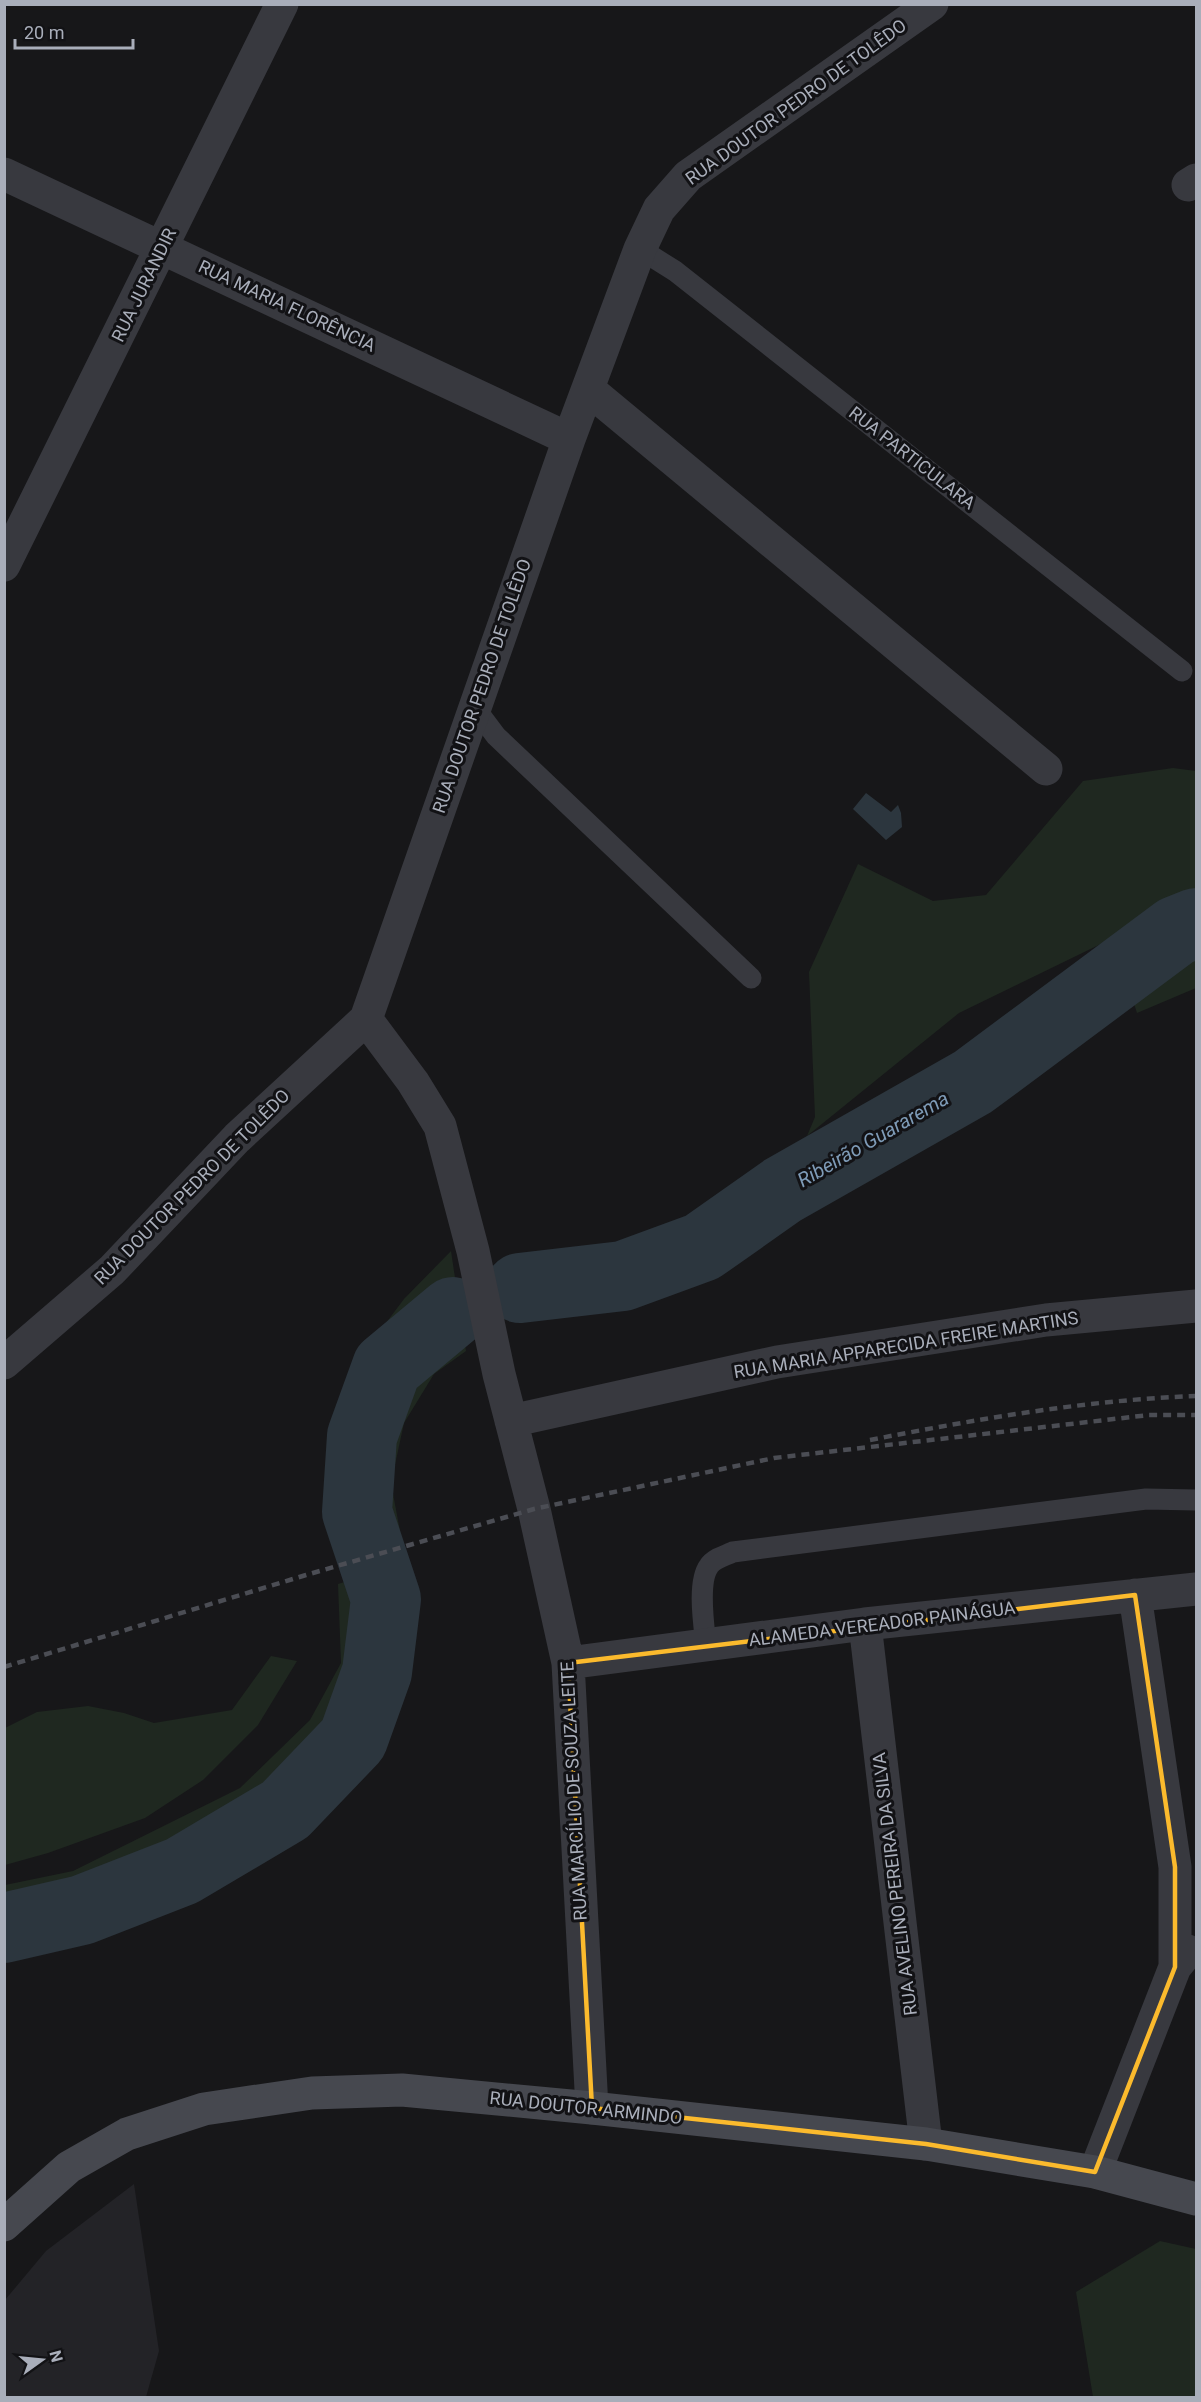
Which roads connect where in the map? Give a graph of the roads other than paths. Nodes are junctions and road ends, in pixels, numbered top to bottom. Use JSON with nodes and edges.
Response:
{"nodes":[{"id":1,"x":282,"y":4,"type":"edge"},
{"id":2,"x":932,"y":4,"type":"edge"},
{"id":3,"x":4,"y":174,"type":"edge"},
{"id":4,"x":163,"y":248,"type":"junction"},
{"id":5,"x":640,"y":249,"type":"junction"},
{"id":6,"x":588,"y":389,"type":"junction"},
{"id":7,"x":569,"y":439,"type":"junction"},
{"id":8,"x":4,"y":566,"type":"edge"},
{"id":9,"x":1182,"y":671,"type":"dead end"},
{"id":10,"x":475,"y":708,"type":"junction"},
{"id":11,"x":1046,"y":769,"type":"dead end"},
{"id":12,"x":751,"y":978,"type":"dead end"},
{"id":13,"x":366,"y":1019,"type":"junction"},
{"id":14,"x":1197,"y":1306,"type":"edge"},
{"id":15,"x":4,"y":1363,"type":"edge"},
{"id":16,"x":512,"y":1421,"type":"junction"},
{"id":17,"x":1197,"y":1500,"type":"edge"},
{"id":18,"x":1197,"y":1589,"type":"edge"},
{"id":19,"x":1135,"y":1595,"type":"junction"},
{"id":20,"x":865,"y":1624,"type":"junction"},
{"id":21,"x":706,"y":1646,"type":"junction"},
{"id":22,"x":568,"y":1664,"type":"junction"},
{"id":23,"x":1186,"y":1868,"type":"edge"},
{"id":24,"x":1197,"y":1940,"type":"edge"},
{"id":25,"x":1175,"y":1966,"type":"junction"},
{"id":26,"x":592,"y":2108,"type":"junction"},
{"id":27,"x":926,"y":2144,"type":"junction"},
{"id":28,"x":1095,"y":2172,"type":"junction"},
{"id":29,"x":1197,"y":2199,"type":"edge"},
{"id":30,"x":4,"y":2225,"type":"edge"}],
"edges":[{"from":1,"to":4,"type":"street","name":"RUA JURANDIR"},
{"from":2,"to":5,"type":"street","name":"RUA DOUTOR PEDRO DE TOLÊDO"},
{"from":3,"to":4,"type":"street","name":"RUA MARIA FLORÊNCIA"},
{"from":4,"to":7,"type":"street","name":"RUA MARIA FLORÊNCIA"},
{"from":4,"to":8,"type":"street","name":"RUA JURANDIR"},
{"from":5,"to":6,"type":"street","name":"RUA DOUTOR PEDRO DE TOLÊDO"},
{"from":5,"to":9,"type":"lane","name":"RUA PARTICULARA"},
{"from":6,"to":7,"type":"street","name":"RUA DOUTOR PEDRO DE TOLÊDO"},
{"from":6,"to":11,"type":"street"},
{"from":7,"to":10,"type":"street","name":"RUA DOUTOR PEDRO DE TOLÊDO"},
{"from":10,"to":12,"type":"lane"},
{"from":10,"to":13,"type":"street","name":"RUA DOUTOR PEDRO DE TOLÊDO"},
{"from":13,"to":15,"type":"street","name":"RUA DOUTOR PEDRO DE TOLÊDO"},
{"from":13,"to":16,"type":"street","name":"RUA MARCÍLIO DE SOUZA LEITE"},
{"from":14,"to":16,"type":"street","name":"RUA MARIA APPARECIDA FREIRE MARTINS"},
{"from":16,"to":22,"type":"street","name":"RUA MARCÍLIO DE SOUZA LEITE"},
{"from":17,"to":21,"type":"lane"},
{"from":18,"to":19,"type":"street","name":"ALAMEDA VEREADOR PAINÁGUA"},
{"from":19,"to":20,"type":"street","name":"ALAMEDA VEREADOR PAINÁGUA"},
{"from":19,"to":23,"type":"street"},
{"from":20,"to":21,"type":"street","name":"ALAMEDA VEREADOR PAINÁGUA"},
{"from":20,"to":27,"type":"street","name":"RUA AVELINO PEREIRA DA SILVA"},
{"from":21,"to":22,"type":"street","name":"ALAMEDA VEREADOR PAINÁGUA"},
{"from":22,"to":26,"type":"street","name":"RUA MARCÍLIO DE SOUZA LEITE"},
{"from":23,"to":25,"type":"street"},
{"from":24,"to":25,"type":"street"},
{"from":25,"to":28,"type":"street"},
{"from":26,"to":27,"type":"street","name":"RUA DOUTOR ARMINDO"},
{"from":26,"to":30,"type":"street","name":"RUA DOUTOR ARMINDO"},
{"from":27,"to":28,"type":"street","name":"RUA DOUTOR ARMINDO"},
{"from":28,"to":29,"type":"street","name":"RUA DOUTOR ARMINDO"}]}
